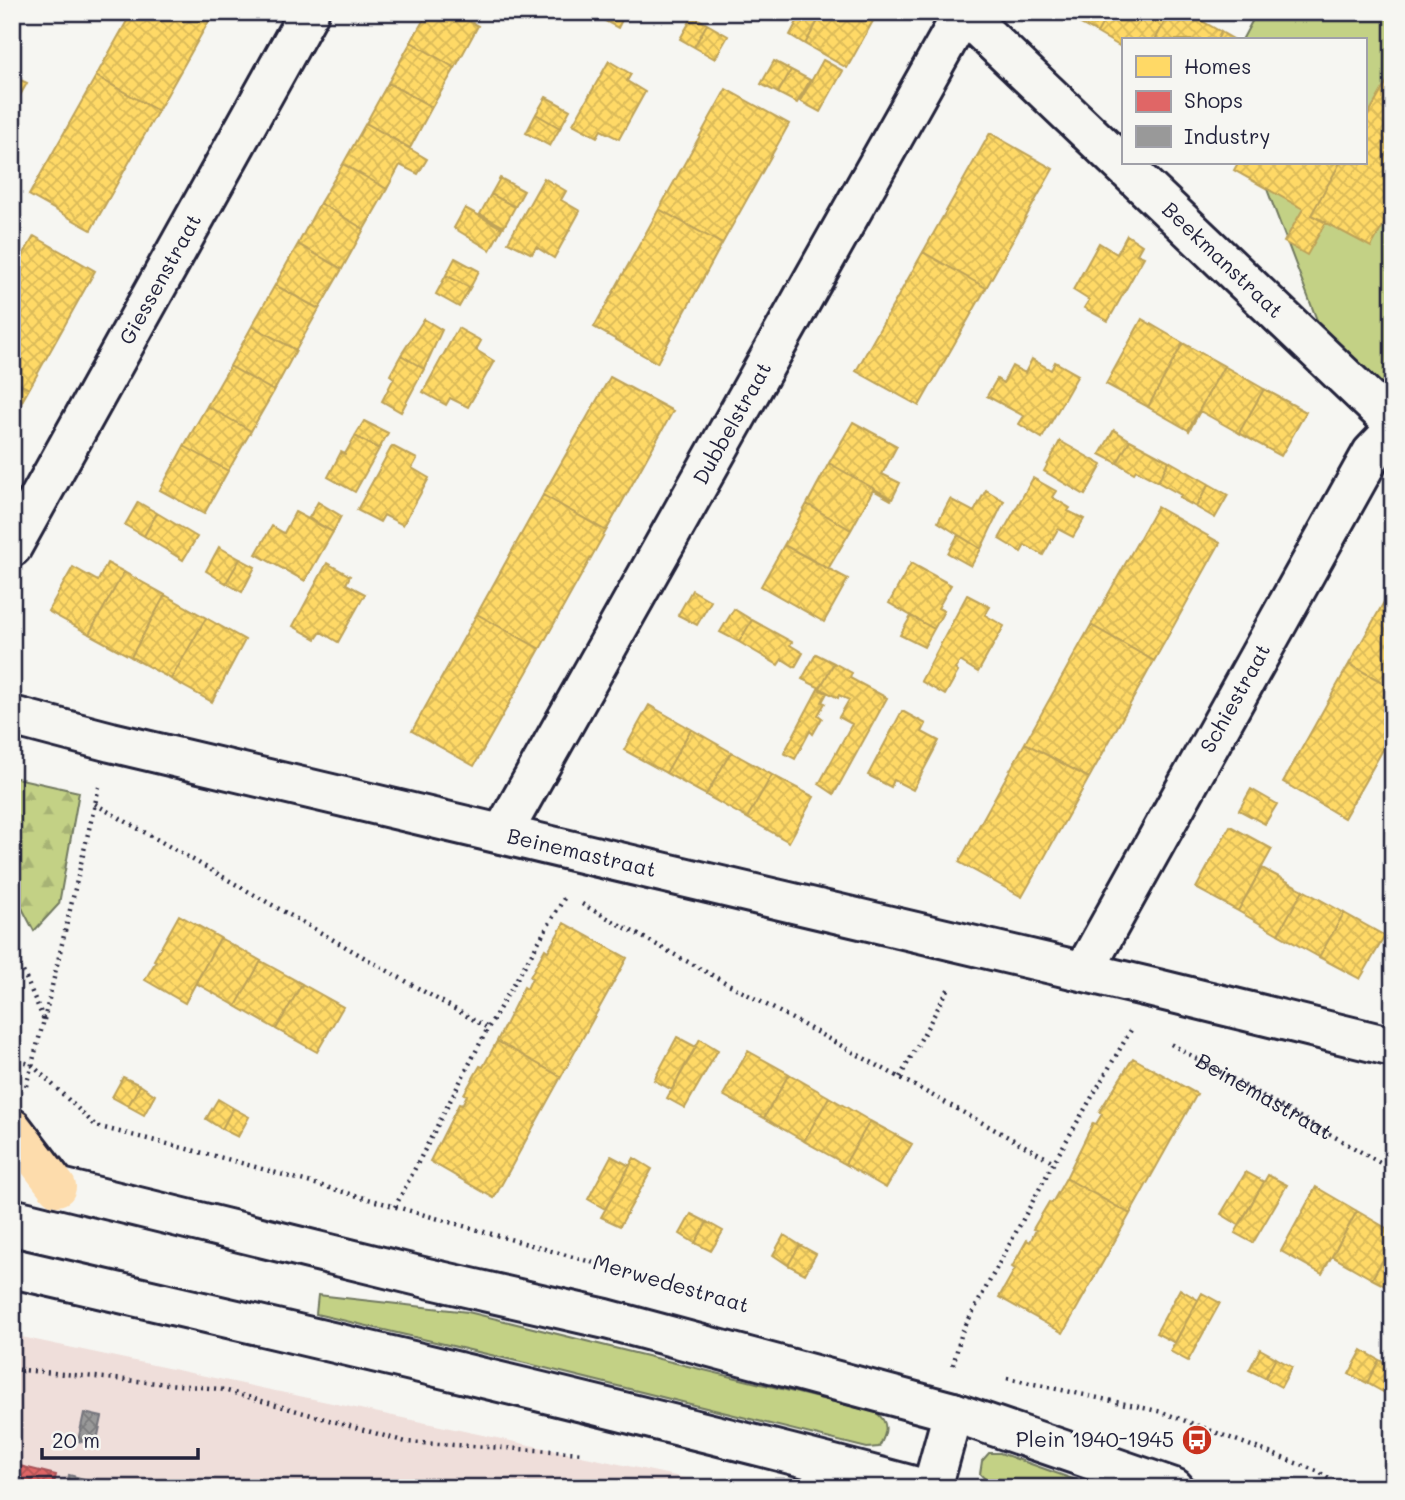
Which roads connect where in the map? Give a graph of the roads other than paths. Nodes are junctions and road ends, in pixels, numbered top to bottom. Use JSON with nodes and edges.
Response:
{"nodes":[{"id":1,"x":309,"y":12,"type":"edge"},
{"id":2,"x":962,"y":13,"type":"edge"},
{"id":3,"x":1393,"y":423,"type":"edge"},
{"id":4,"x":1393,"y":431,"type":"edge"},
{"id":5,"x":12,"y":547,"type":"edge"},
{"id":6,"x":12,"y":716,"type":"edge"},
{"id":7,"x":502,"y":834,"type":"junction"},
{"id":8,"x":1084,"y":971,"type":"junction"},
{"id":9,"x":1393,"y":1047,"type":"edge"},
{"id":10,"x":14,"y":1130,"type":"edge"},
{"id":11,"x":12,"y":1176,"type":"edge"},
{"id":12,"x":57,"y":1187,"type":"junction"},
{"id":13,"x":12,"y":1268,"type":"edge"},
{"id":14,"x":953,"y":1412,"type":"junction"},
{"id":15,"x":921,"y":1488,"type":"edge"},
{"id":16,"x":932,"y":1488,"type":"edge"},
{"id":17,"x":1174,"y":1488,"type":"edge"}],
"edges":[{"from":1,"to":5,"type":"street","name":"Giessenstraat"},
{"from":2,"to":3,"type":"street","name":"Beekmanstraat"},
{"from":2,"to":7,"type":"street","name":"Dubbelstraat"},
{"from":4,"to":8,"type":"street","name":"Schiestraat"},
{"from":6,"to":7,"type":"street","name":"Beinemastraat"},
{"from":7,"to":8,"type":"street","name":"Beinemastraat"},
{"from":8,"to":9,"type":"street","name":"Beinemastraat"},
{"from":10,"to":12,"type":"main road"},
{"from":11,"to":12,"type":"street"},
{"from":12,"to":14,"type":"street"},
{"from":13,"to":15,"type":"street"},
{"from":14,"to":16,"type":"street"},
{"from":14,"to":17,"type":"street"}]}
